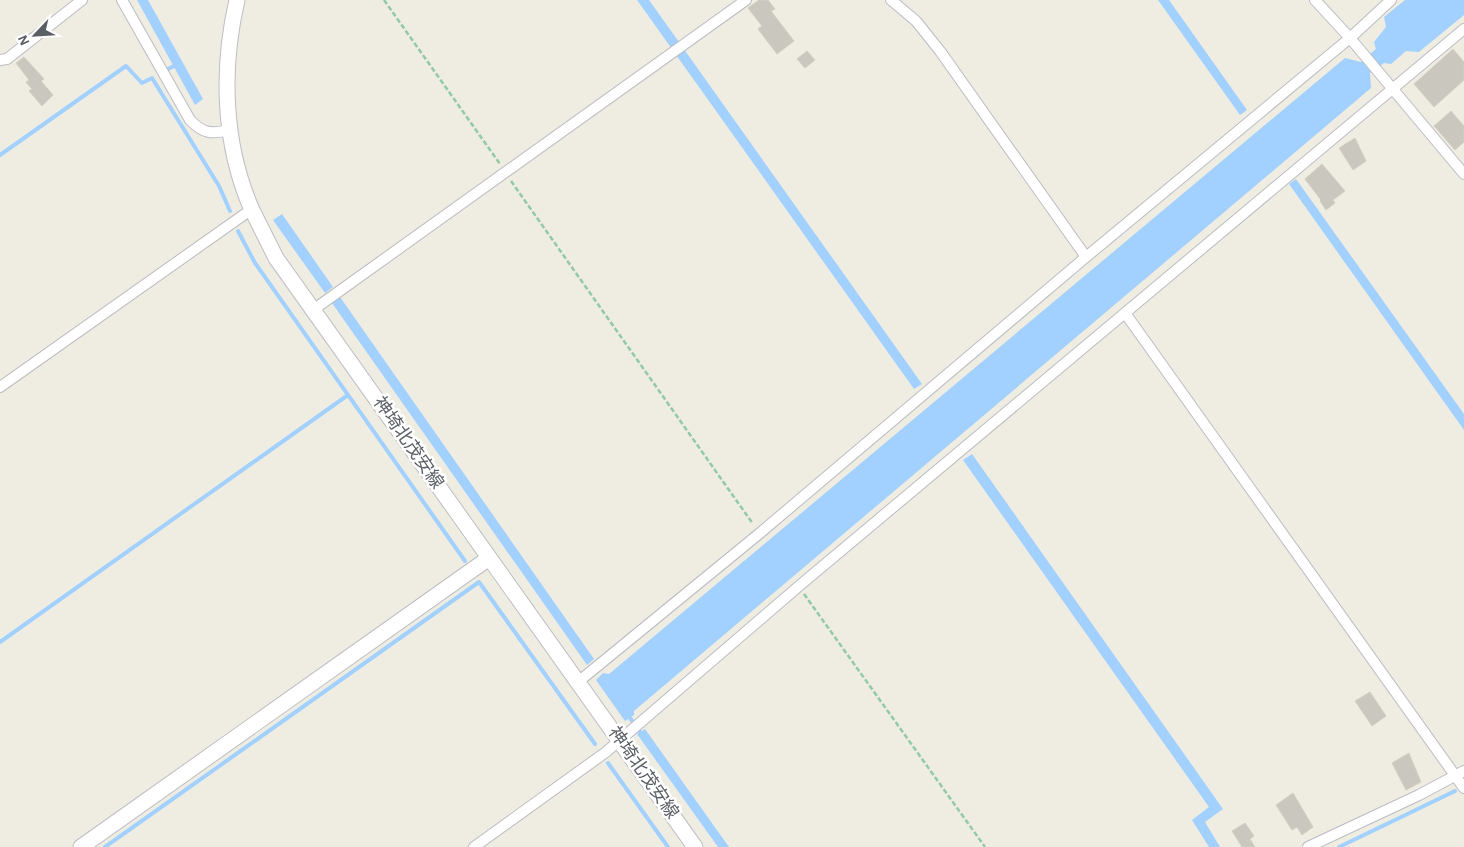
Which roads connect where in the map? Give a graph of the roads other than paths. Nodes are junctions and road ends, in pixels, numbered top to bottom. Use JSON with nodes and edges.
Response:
{"nodes":[{"id":1,"x":82,"y":0,"type":"edge"},
{"id":2,"x":122,"y":0,"type":"edge"},
{"id":3,"x":237,"y":0,"type":"edge"},
{"id":4,"x":746,"y":0,"type":"edge"},
{"id":5,"x":891,"y":0,"type":"edge"},
{"id":6,"x":1315,"y":0,"type":"edge"},
{"id":7,"x":1391,"y":0,"type":"edge"},
{"id":8,"x":1464,"y":29,"type":"edge"},
{"id":9,"x":1350,"y":38,"type":"junction"},
{"id":10,"x":0,"y":60,"type":"edge"},
{"id":11,"x":1392,"y":88,"type":"junction"},
{"id":12,"x":230,"y":130,"type":"junction"},
{"id":13,"x":1464,"y":174,"type":"edge"},
{"id":14,"x":252,"y":209,"type":"junction"},
{"id":15,"x":1086,"y":257,"type":"junction"},
{"id":16,"x":312,"y":310,"type":"junction"},
{"id":17,"x":1125,"y":313,"type":"junction"},
{"id":18,"x":0,"y":387,"type":"edge"},
{"id":19,"x":489,"y":558,"type":"junction"},
{"id":20,"x":584,"y":678,"type":"junction"},
{"id":21,"x":625,"y":735,"type":"junction"},
{"id":22,"x":1460,"y":774,"type":"edge"},
{"id":23,"x":1464,"y":788,"type":"edge"},
{"id":24,"x":81,"y":847,"type":"edge"},
{"id":25,"x":474,"y":847,"type":"edge"},
{"id":26,"x":695,"y":847,"type":"edge"},
{"id":27,"x":1308,"y":847,"type":"edge"}],
"edges":[{"from":1,"to":10,"type":"street"},
{"from":2,"to":12,"type":"street"},
{"from":3,"to":12,"type":"main road","name":"神埼北茂安線"},
{"from":4,"to":16,"type":"street"},
{"from":5,"to":15,"type":"street"},
{"from":6,"to":9,"type":"street"},
{"from":7,"to":9,"type":"street"},
{"from":8,"to":11,"type":"street"},
{"from":9,"to":11,"type":"street"},
{"from":9,"to":15,"type":"street"},
{"from":11,"to":13,"type":"street"},
{"from":11,"to":17,"type":"street"},
{"from":12,"to":14,"type":"main road","name":"神埼北茂安線"},
{"from":14,"to":16,"type":"main road","name":"神埼北茂安線"},
{"from":14,"to":18,"type":"street"},
{"from":15,"to":20,"type":"street"},
{"from":16,"to":19,"type":"main road","name":"神埼北茂安線"},
{"from":17,"to":21,"type":"street"},
{"from":17,"to":22,"type":"street"},
{"from":19,"to":20,"type":"main road","name":"神埼北茂安線"},
{"from":19,"to":24,"type":"main road"},
{"from":20,"to":21,"type":"main road","name":"神埼北茂安線"},
{"from":21,"to":25,"type":"street"},
{"from":21,"to":26,"type":"main road","name":"神埼北茂安線"},
{"from":22,"to":23,"type":"street"},
{"from":22,"to":27,"type":"street"}]}
